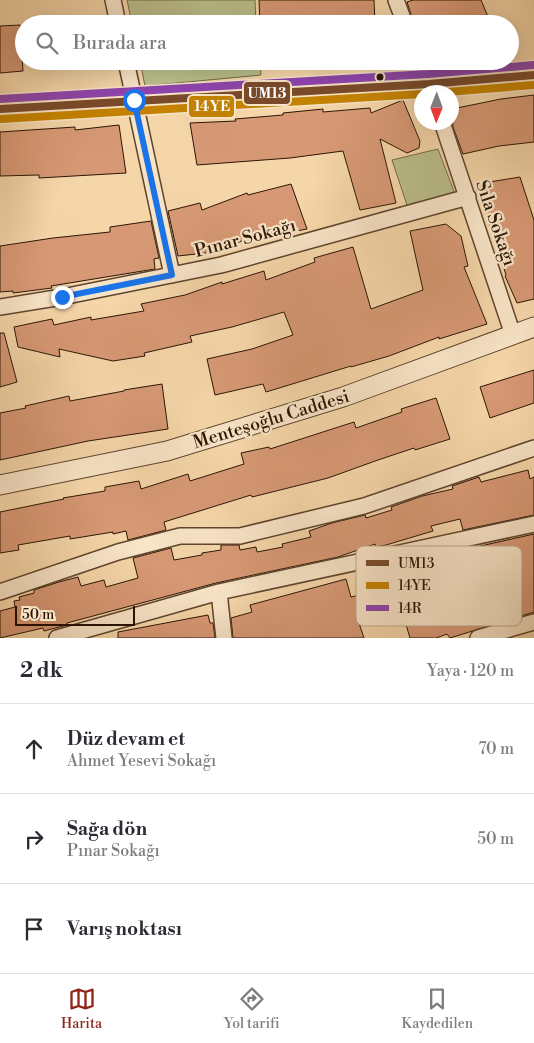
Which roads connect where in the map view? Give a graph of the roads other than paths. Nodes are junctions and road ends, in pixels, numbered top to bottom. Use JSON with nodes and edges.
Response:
{"nodes":[{"id":1,"x":113,"y":0,"type":"edge"},
{"id":2,"x":396,"y":0,"type":"edge"},
{"id":3,"x":116,"y":15,"type":"edge"},
{"id":4,"x":402,"y":15,"type":"edge"},
{"id":5,"x":128,"y":70,"type":"edge"},
{"id":6,"x":423,"y":70,"type":"edge"},
{"id":7,"x":534,"y":75,"type":"edge"},
{"id":8,"x":429,"y":85,"type":"edge"},
{"id":9,"x":454,"y":85,"type":"edge"},
{"id":10,"x":414,"y":89,"type":"edge"},
{"id":11,"x":134,"y":100,"type":"junction"},
{"id":12,"x":0,"y":109,"type":"edge"},
{"id":13,"x":445,"y":130,"type":"edge"},
{"id":14,"x":468,"y":196,"type":"junction"},
{"id":15,"x":172,"y":275,"type":"junction"},
{"id":16,"x":0,"y":307,"type":"edge"},
{"id":17,"x":534,"y":327,"type":"edge"},
{"id":18,"x":514,"y":335,"type":"junction"},
{"id":19,"x":534,"y":448,"type":"edge"},
{"id":20,"x":0,"y":485,"type":"edge"},
{"id":21,"x":534,"y":524,"type":"edge"},
{"id":22,"x":432,"y":546,"type":"edge"},
{"id":23,"x":356,"y":562,"type":"edge"},
{"id":24,"x":0,"y":592,"type":"edge"},
{"id":25,"x":219,"y":592,"type":"junction"},
{"id":26,"x":520,"y":626,"type":"edge"},
{"id":27,"x":57,"y":638,"type":"edge"},
{"id":28,"x":224,"y":638,"type":"edge"},
{"id":29,"x":478,"y":638,"type":"edge"}],
"edges":[{"from":1,"to":3,"type":"street"},
{"from":2,"to":4,"type":"street"},
{"from":5,"to":11,"type":"street"},
{"from":6,"to":8,"type":"street"},
{"from":7,"to":9,"type":"street"},
{"from":10,"to":11,"type":"street"},
{"from":11,"to":12,"type":"street"},
{"from":11,"to":15,"type":"street"},
{"from":13,"to":14,"type":"street","name":"Sıla Sokağı"},
{"from":14,"to":15,"type":"street","name":"Pınar Sokağı"},
{"from":14,"to":18,"type":"street","name":"Sıla Sokağı"},
{"from":15,"to":16,"type":"street","name":"Pınar Sokağı"},
{"from":17,"to":18,"type":"street","name":"Menteşoğlu Caddesi"},
{"from":18,"to":20,"type":"street","name":"Menteşoğlu Caddesi"},
{"from":19,"to":24,"type":"street"},
{"from":21,"to":22,"type":"street"},
{"from":23,"to":25,"type":"street"},
{"from":25,"to":27,"type":"street"},
{"from":25,"to":28,"type":"street"},
{"from":26,"to":29,"type":"street"}]}
